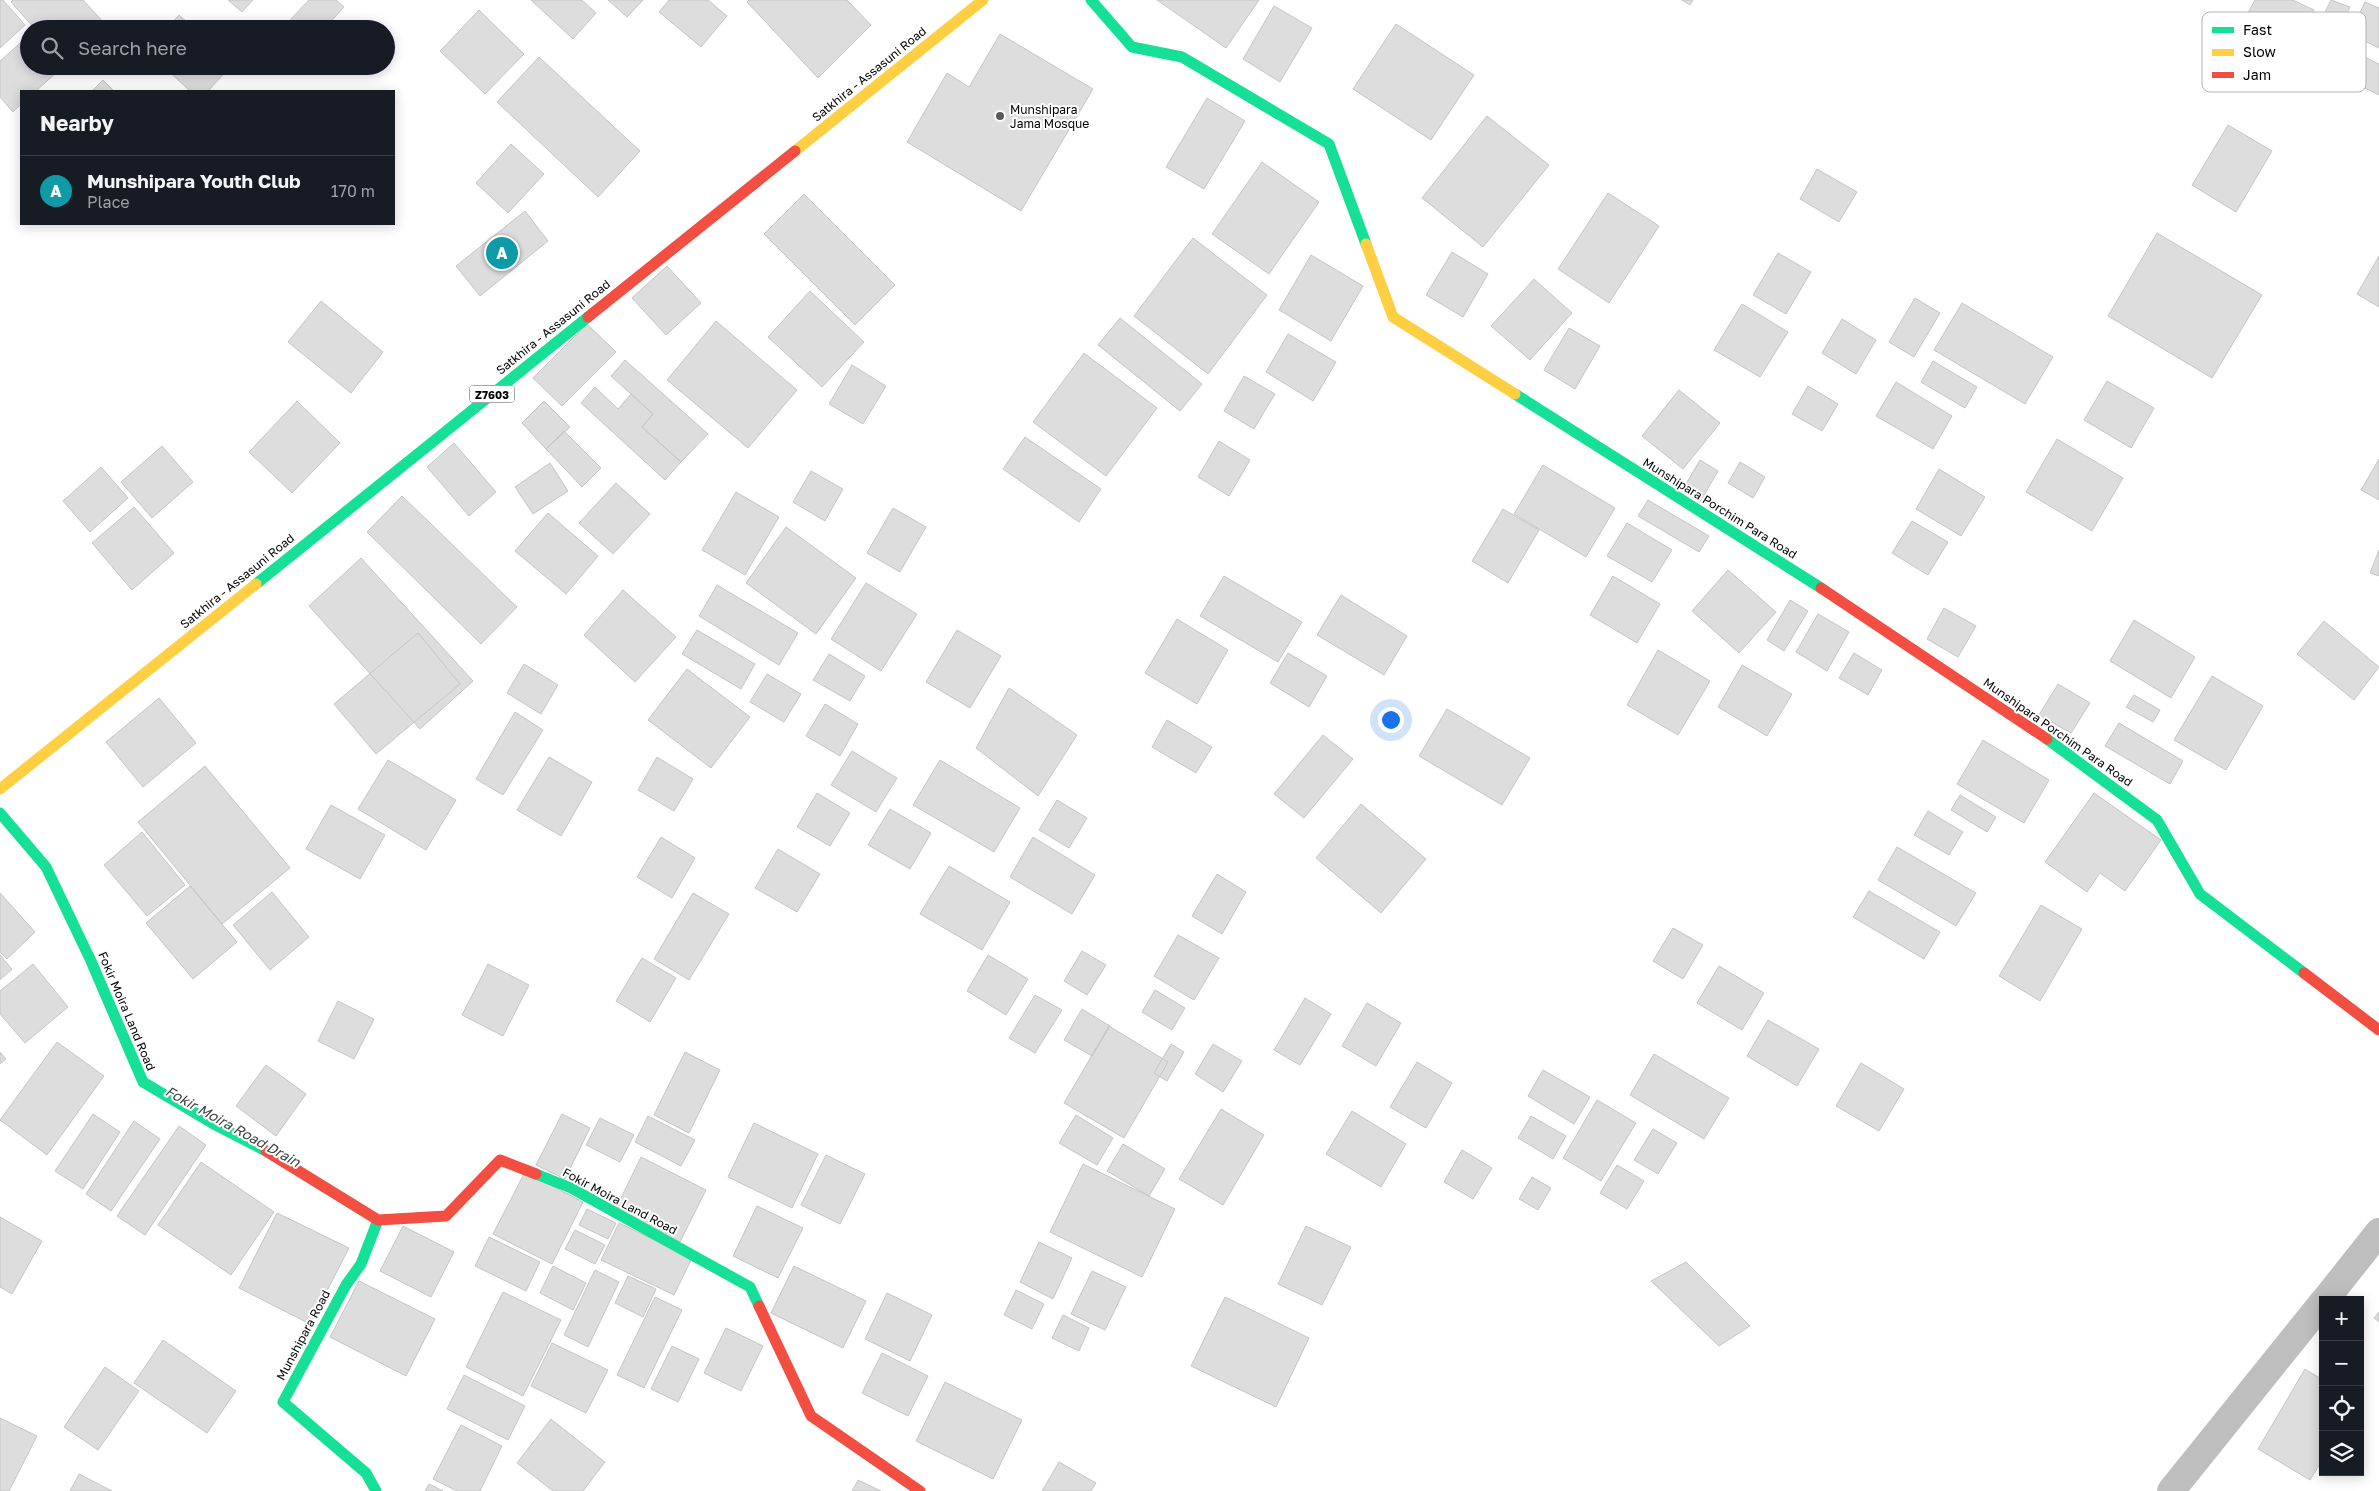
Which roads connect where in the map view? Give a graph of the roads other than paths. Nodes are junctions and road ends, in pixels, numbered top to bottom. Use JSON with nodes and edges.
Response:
{"nodes":[{"id":1,"x":983,"y":0,"type":"edge"},
{"id":2,"x":1091,"y":0,"type":"edge"},
{"id":3,"x":0,"y":788,"type":"edge"},
{"id":4,"x":0,"y":813,"type":"edge"},
{"id":5,"x":2379,"y":1030,"type":"edge"},
{"id":6,"x":378,"y":1220,"type":"junction"},
{"id":7,"x":2379,"y":1232,"type":"edge"},
{"id":8,"x":2328,"y":1296,"type":"edge"},
{"id":9,"x":2319,"y":1307,"type":"edge"},
{"id":10,"x":376,"y":1491,"type":"edge"},
{"id":11,"x":920,"y":1491,"type":"edge"},
{"id":12,"x":2171,"y":1491,"type":"edge"}],
"edges":[{"from":1,"to":3,"type":"street","name":"Satkhira - Assasuni Road","number":"Z7603"},
{"from":2,"to":5,"type":"street","name":"Munshipara Porchim Para Road"},
{"from":4,"to":6,"type":"street","name":"Fokir Moira Land Road"},
{"from":6,"to":10,"type":"street","name":"Munshipara Road"},
{"from":6,"to":11,"type":"street","name":"Fokir Moira Land Road"},
{"from":7,"to":8,"type":"street"},
{"from":9,"to":12,"type":"street"}]}
